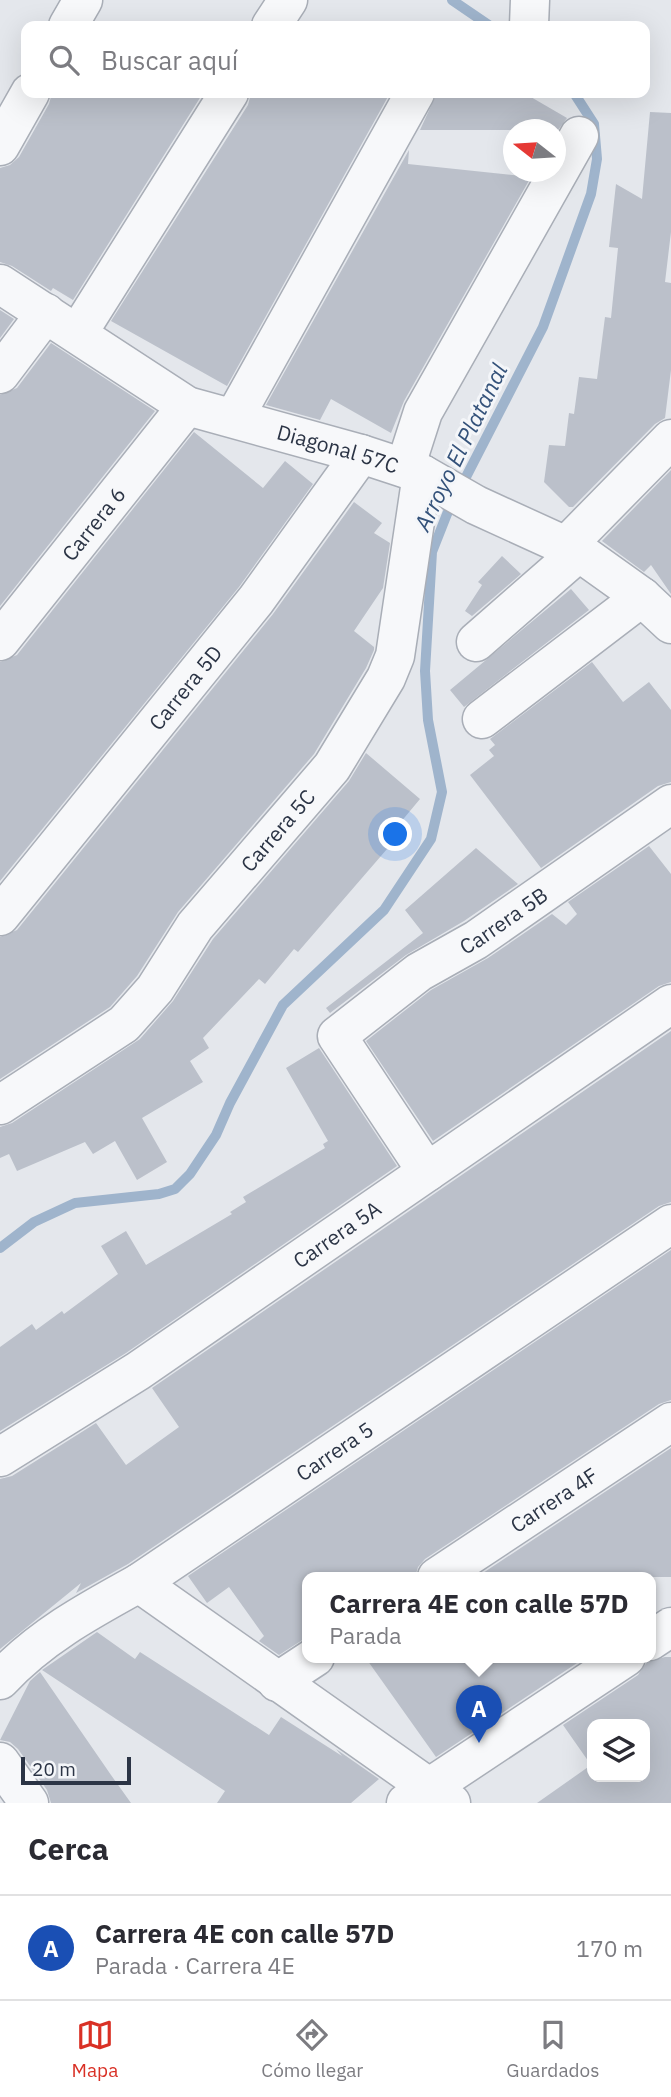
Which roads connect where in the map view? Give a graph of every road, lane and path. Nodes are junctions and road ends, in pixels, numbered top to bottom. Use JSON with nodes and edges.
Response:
{"nodes":[{"id":1,"x":83,"y":0,"type":"edge"},
{"id":2,"x":288,"y":0,"type":"edge"},
{"id":3,"x":530,"y":0,"type":"edge"},
{"id":4,"x":71,"y":21,"type":"edge"},
{"id":5,"x":274,"y":21,"type":"edge"},
{"id":6,"x":529,"y":21,"type":"edge"},
{"id":7,"x":27,"y":98,"type":"edge"},
{"id":8,"x":226,"y":98,"type":"edge"},
{"id":9,"x":412,"y":98,"type":"edge"},
{"id":10,"x":579,"y":136,"type":"dead end"},
{"id":11,"x":0,"y":146,"type":"edge"},
{"id":12,"x":0,"y":284,"type":"edge"},
{"id":13,"x":46,"y":313,"type":"junction"},
{"id":14,"x":78,"y":333,"type":"junction"},
{"id":15,"x":0,"y":374,"type":"edge"},
{"id":16,"x":187,"y":406,"type":"junction"},
{"id":17,"x":234,"y":418,"type":"junction"},
{"id":18,"x":671,"y":439,"type":"edge"},
{"id":19,"x":361,"y":454,"type":"junction"},
{"id":20,"x":422,"y":476,"type":"junction"},
{"id":21,"x":573,"y":549,"type":"junction"},
{"id":22,"x":642,"y":597,"type":"junction"},
{"id":23,"x":671,"y":624,"type":"edge"},
{"id":24,"x":0,"y":641,"type":"edge"},
{"id":25,"x":476,"y":642,"type":"dead end"},
{"id":26,"x":482,"y":719,"type":"dead end"},
{"id":27,"x":671,"y":804,"type":"edge"},
{"id":28,"x":0,"y":916,"type":"edge"},
{"id":29,"x":671,"y":1004,"type":"edge"},
{"id":30,"x":0,"y":1105,"type":"edge"},
{"id":31,"x":427,"y":1172,"type":"junction"},
{"id":32,"x":671,"y":1224,"type":"edge"},
{"id":33,"x":671,"y":1422,"type":"edge"},
{"id":34,"x":0,"y":1457,"type":"edge"},
{"id":35,"x":445,"y":1572,"type":"edge"},
{"id":36,"x":139,"y":1583,"type":"junction"},
{"id":37,"x":671,"y":1627,"type":"edge"},
{"id":38,"x":656,"y":1637,"type":"edge"},
{"id":39,"x":306,"y":1663,"type":"edge"},
{"id":40,"x":618,"y":1663,"type":"edge"},
{"id":41,"x":0,"y":1680,"type":"edge"},
{"id":42,"x":277,"y":1682,"type":"junction"},
{"id":43,"x":0,"y":1762,"type":"edge"},
{"id":44,"x":429,"y":1798,"type":"edge"},
{"id":45,"x":29,"y":1803,"type":"edge"}],
"edges":[{"from":1,"to":4,"type":"street"},
{"from":2,"to":5,"type":"street"},
{"from":3,"to":6,"type":"street"},
{"from":7,"to":11,"type":"street"},
{"from":8,"to":14,"type":"street"},
{"from":9,"to":17,"type":"street"},
{"from":10,"to":20,"type":"street","name":"Carrera 5C"},
{"from":12,"to":13,"type":"street","name":"Diagonal 57C"},
{"from":13,"to":14,"type":"street","name":"Diagonal 57C"},
{"from":13,"to":15,"type":"street"},
{"from":14,"to":16,"type":"street","name":"Diagonal 57C"},
{"from":16,"to":17,"type":"street","name":"Diagonal 57C"},
{"from":16,"to":24,"type":"street","name":"Carrera 6"},
{"from":17,"to":19,"type":"street","name":"Diagonal 57C"},
{"from":18,"to":21,"type":"street"},
{"from":19,"to":20,"type":"street","name":"Diagonal 57C"},
{"from":19,"to":28,"type":"street","name":"Carrera 5D"},
{"from":20,"to":21,"type":"street","name":"Diagonal 57C"},
{"from":20,"to":30,"type":"street","name":"Carrera 5C"},
{"from":21,"to":22,"type":"street","name":"Diagonal 57C"},
{"from":21,"to":25,"type":"street"},
{"from":22,"to":23,"type":"street","name":"Diagonal 57C"},
{"from":22,"to":26,"type":"street"},
{"from":27,"to":31,"type":"street","name":"Carrera 5B"},
{"from":29,"to":31,"type":"street","name":"Carrera 5A"},
{"from":31,"to":34,"type":"street","name":"Carrera 5A"},
{"from":32,"to":36,"type":"street","name":"Carrera 5"},
{"from":33,"to":35,"type":"street","name":"Carrera 4F"},
{"from":36,"to":41,"type":"street","name":"Carrera 5"},
{"from":36,"to":42,"type":"street"},
{"from":37,"to":38,"type":"street"},
{"from":39,"to":42,"type":"street"},
{"from":40,"to":44,"type":"street"},
{"from":42,"to":44,"type":"street"},
{"from":43,"to":45,"type":"street"}]}
